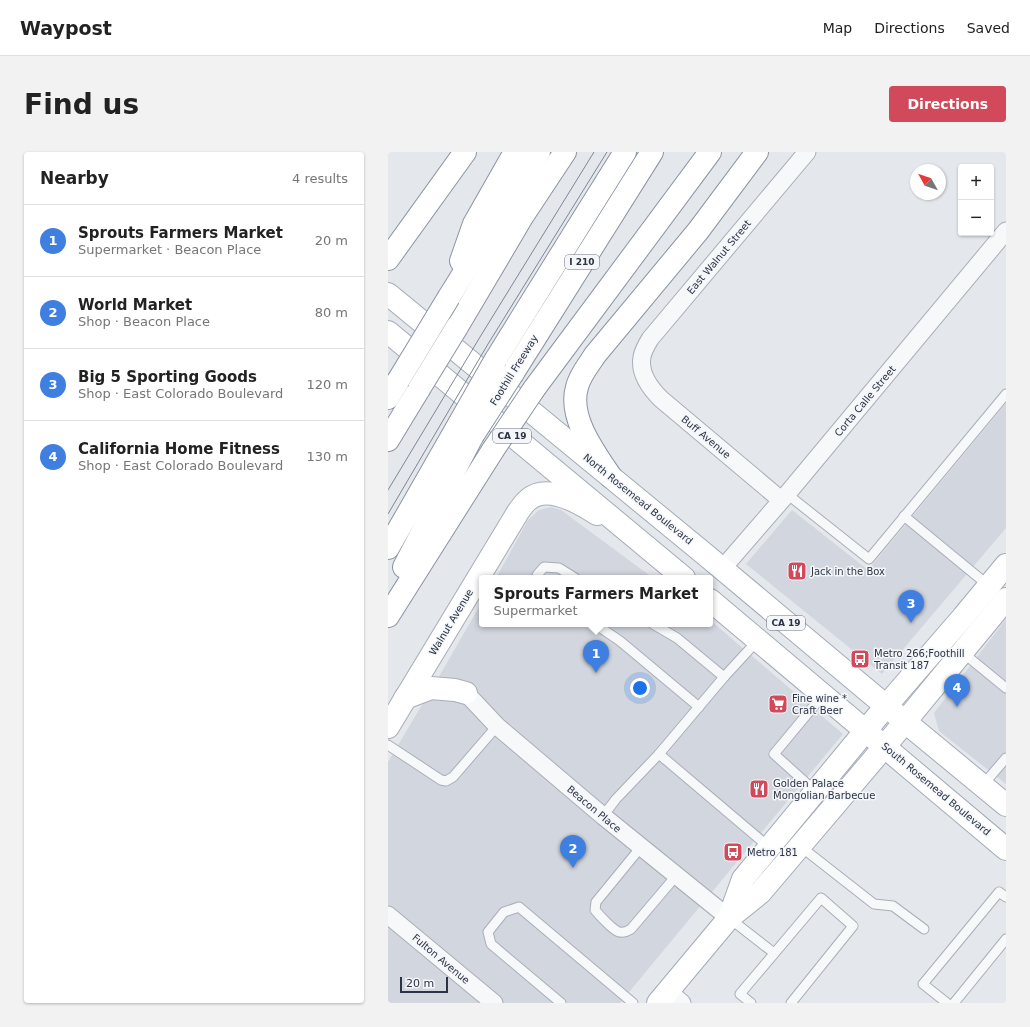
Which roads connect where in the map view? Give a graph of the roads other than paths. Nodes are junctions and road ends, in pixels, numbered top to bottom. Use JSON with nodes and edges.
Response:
{"nodes":[{"id":1,"x":465,"y":152,"type":"edge"},
{"id":2,"x":515,"y":152,"type":"edge"},
{"id":3,"x":539,"y":152,"type":"edge"},
{"id":4,"x":565,"y":152,"type":"edge"},
{"id":5,"x":625,"y":152,"type":"edge"},
{"id":6,"x":652,"y":152,"type":"edge"},
{"id":7,"x":710,"y":152,"type":"edge"},
{"id":8,"x":757,"y":152,"type":"edge"},
{"id":9,"x":807,"y":152,"type":"edge"},
{"id":10,"x":1006,"y":231,"type":"edge"},
{"id":11,"x":388,"y":258,"type":"edge"},
{"id":12,"x":388,"y":294,"type":"edge"},
{"id":13,"x":449,"y":297,"type":"junction"},
{"id":14,"x":388,"y":332,"type":"edge"},
{"id":15,"x":505,"y":366,"type":"junction"},
{"id":16,"x":641,"y":367,"type":"joint"},
{"id":17,"x":393,"y":389,"type":"edge"},
{"id":18,"x":1006,"y":394,"type":"edge"},
{"id":19,"x":466,"y":430,"type":"junction"},
{"id":20,"x":388,"y":440,"type":"edge"},
{"id":21,"x":611,"y":477,"type":"junction"},
{"id":22,"x":784,"y":497,"type":"junction"},
{"id":23,"x":904,"y":516,"type":"junction"},
{"id":24,"x":637,"y":540,"type":"junction"},
{"id":25,"x":388,"y":548,"type":"edge"},
{"id":26,"x":1006,"y":565,"type":"edge"},
{"id":27,"x":722,"y":569,"type":"junction"},
{"id":28,"x":480,"y":575,"type":"edge"},
{"id":29,"x":538,"y":575,"type":"edge"},
{"id":30,"x":570,"y":575,"type":"edge"},
{"id":31,"x":680,"y":575,"type":"edge"},
{"id":32,"x":479,"y":576,"type":"edge"},
{"id":33,"x":989,"y":586,"type":"junction"},
{"id":34,"x":388,"y":596,"type":"edge"},
{"id":35,"x":1006,"y":599,"type":"edge"},
{"id":36,"x":713,"y":602,"type":"edge"},
{"id":37,"x":388,"y":616,"type":"edge"},
{"id":38,"x":599,"y":627,"type":"edge"},
{"id":39,"x":658,"y":627,"type":"edge"},
{"id":40,"x":758,"y":640,"type":"junction"},
{"id":41,"x":962,"y":652,"type":"junction"},
{"id":42,"x":724,"y":677,"type":"junction"},
{"id":43,"x":1006,"y":688,"type":"edge"},
{"id":44,"x":466,"y":693,"type":"joint"},
{"id":45,"x":823,"y":694,"type":"junction"},
{"id":46,"x":405,"y":698,"type":"junction"},
{"id":47,"x":886,"y":706,"type":"junction"},
{"id":48,"x":699,"y":707,"type":"junction"},
{"id":49,"x":904,"y":722,"type":"junction"},
{"id":50,"x":497,"y":726,"type":"junction"},
{"id":51,"x":388,"y":727,"type":"edge"},
{"id":52,"x":866,"y":730,"type":"junction"},
{"id":53,"x":388,"y":745,"type":"edge"},
{"id":54,"x":885,"y":746,"type":"junction"},
{"id":55,"x":659,"y":754,"type":"junction"},
{"id":56,"x":1006,"y":758,"type":"edge"},
{"id":57,"x":982,"y":786,"type":"junction"},
{"id":58,"x":815,"y":791,"type":"junction"},
{"id":59,"x":1006,"y":806,"type":"edge"},
{"id":60,"x":603,"y":816,"type":"junction"},
{"id":61,"x":800,"y":846,"type":"junction"},
{"id":62,"x":641,"y":847,"type":"junction"},
{"id":63,"x":769,"y":847,"type":"junction"},
{"id":64,"x":1006,"y":849,"type":"edge"},
{"id":65,"x":676,"y":876,"type":"junction"},
{"id":66,"x":1006,"y":897,"type":"edge"},
{"id":67,"x":388,"y":915,"type":"edge"},
{"id":68,"x":729,"y":918,"type":"junction"},
{"id":69,"x":924,"y":929,"type":"dead end"},
{"id":70,"x":1006,"y":939,"type":"edge"},
{"id":71,"x":774,"y":953,"type":"junction"},
{"id":72,"x":670,"y":999,"type":"edge"},
{"id":73,"x":492,"y":1002,"type":"edge"},
{"id":74,"x":561,"y":1003,"type":"edge"},
{"id":75,"x":633,"y":1003,"type":"edge"},
{"id":76,"x":751,"y":1003,"type":"edge"},
{"id":77,"x":791,"y":1003,"type":"edge"},
{"id":78,"x":947,"y":1003,"type":"edge"},
{"id":79,"x":954,"y":1003,"type":"edge"}],
"edges":[{"from":1,"to":11,"type":"main road"},
{"from":2,"to":13,"type":"main road"},
{"from":3,"to":13,"type":"main road"},
{"from":4,"to":20,"type":"main road","bridge":true},
{"from":5,"to":15,"type":"main road"},
{"from":6,"to":15,"type":"main road","name":"Foothill Freeway","number":"I 210"},
{"from":7,"to":37,"type":"main road","bridge":true},
{"from":8,"to":21,"type":"main road"},
{"from":9,"to":16,"type":"street","name":"East Walnut Street"},
{"from":10,"to":22,"type":"street","name":"Corta Calle Street"},
{"from":12,"to":21,"type":"main road","name":"North Rosemead Boulevard","number":"CA 19"},
{"from":13,"to":17,"type":"main road","bridge":true},
{"from":14,"to":24,"type":"main road","number":"CA 19"},
{"from":15,"to":19,"type":"main road","name":"Foothill Freeway","number":"I 210","bridge":true},
{"from":16,"to":22,"type":"street","name":"Buff Avenue"},
{"from":18,"to":23,"type":"lane"},
{"from":19,"to":25,"type":"main road"},
{"from":19,"to":34,"type":"main road","name":"Foothill Freeway","number":"I 210"},
{"from":21,"to":27,"type":"main road","name":"North Rosemead Boulevard","number":"CA 19"},
{"from":22,"to":23,"type":"lane"},
{"from":22,"to":27,"type":"street","name":"Corta Calle Street"},
{"from":23,"to":33,"type":"lane"},
{"from":24,"to":28,"type":"main road","name":"Walnut Avenue"},
{"from":24,"to":31,"type":"main road","number":"CA 19"},
{"from":26,"to":33,"type":"main road"},
{"from":27,"to":47,"type":"main road","name":"North Rosemead Boulevard","number":"CA 19"},
{"from":29,"to":30,"type":"lane"},
{"from":32,"to":46,"type":"main road","name":"Walnut Avenue"},
{"from":33,"to":47,"type":"main road"},
{"from":35,"to":41,"type":"main road"},
{"from":36,"to":40,"type":"main road","number":"CA 19"},
{"from":38,"to":48,"type":"lane"},
{"from":39,"to":42,"type":"lane"},
{"from":40,"to":42,"type":"lane"},
{"from":40,"to":45,"type":"main road","number":"CA 19"},
{"from":41,"to":43,"type":"lane"},
{"from":41,"to":49,"type":"main road"},
{"from":42,"to":48,"type":"lane"},
{"from":44,"to":46,"type":"main road"},
{"from":44,"to":50,"type":"street","name":"Beacon Place"},
{"from":45,"to":52,"type":"main road","number":"CA 19"},
{"from":45,"to":58,"type":"lane"},
{"from":46,"to":51,"type":"main road","name":"Walnut Avenue"},
{"from":47,"to":49,"type":"main road","number":"CA 19"},
{"from":47,"to":52,"type":"main road"},
{"from":48,"to":55,"type":"lane"},
{"from":49,"to":54,"type":"main road"},
{"from":49,"to":57,"type":"main road","number":"CA 19"},
{"from":50,"to":53,"type":"lane"},
{"from":50,"to":60,"type":"street","name":"Beacon Place"},
{"from":52,"to":54,"type":"main road","name":"South Rosemead Boulevard","number":"CA 19"},
{"from":52,"to":58,"type":"main road"},
{"from":54,"to":61,"type":"main road"},
{"from":54,"to":64,"type":"main road","name":"South Rosemead Boulevard","number":"CA 19"},
{"from":55,"to":60,"type":"lane"},
{"from":55,"to":63,"type":"lane"},
{"from":56,"to":57,"type":"lane"},
{"from":57,"to":59,"type":"main road","number":"CA 19"},
{"from":58,"to":63,"type":"main road"},
{"from":60,"to":62,"type":"street","name":"Beacon Place"},
{"from":61,"to":68,"type":"main road"},
{"from":61,"to":69,"type":"lane"},
{"from":62,"to":65,"type":"street","name":"Beacon Place"},
{"from":62,"to":65,"type":"lane"},
{"from":63,"to":68,"type":"main road"},
{"from":65,"to":68,"type":"street","name":"Beacon Place"},
{"from":66,"to":78,"type":"lane"},
{"from":67,"to":73,"type":"street","name":"Fulton Avenue"},
{"from":68,"to":71,"type":"lane"},
{"from":68,"to":72,"type":"main road"},
{"from":70,"to":79,"type":"lane"},
{"from":71,"to":76,"type":"lane"},
{"from":71,"to":77,"type":"lane"},
{"from":74,"to":75,"type":"lane"}]}
